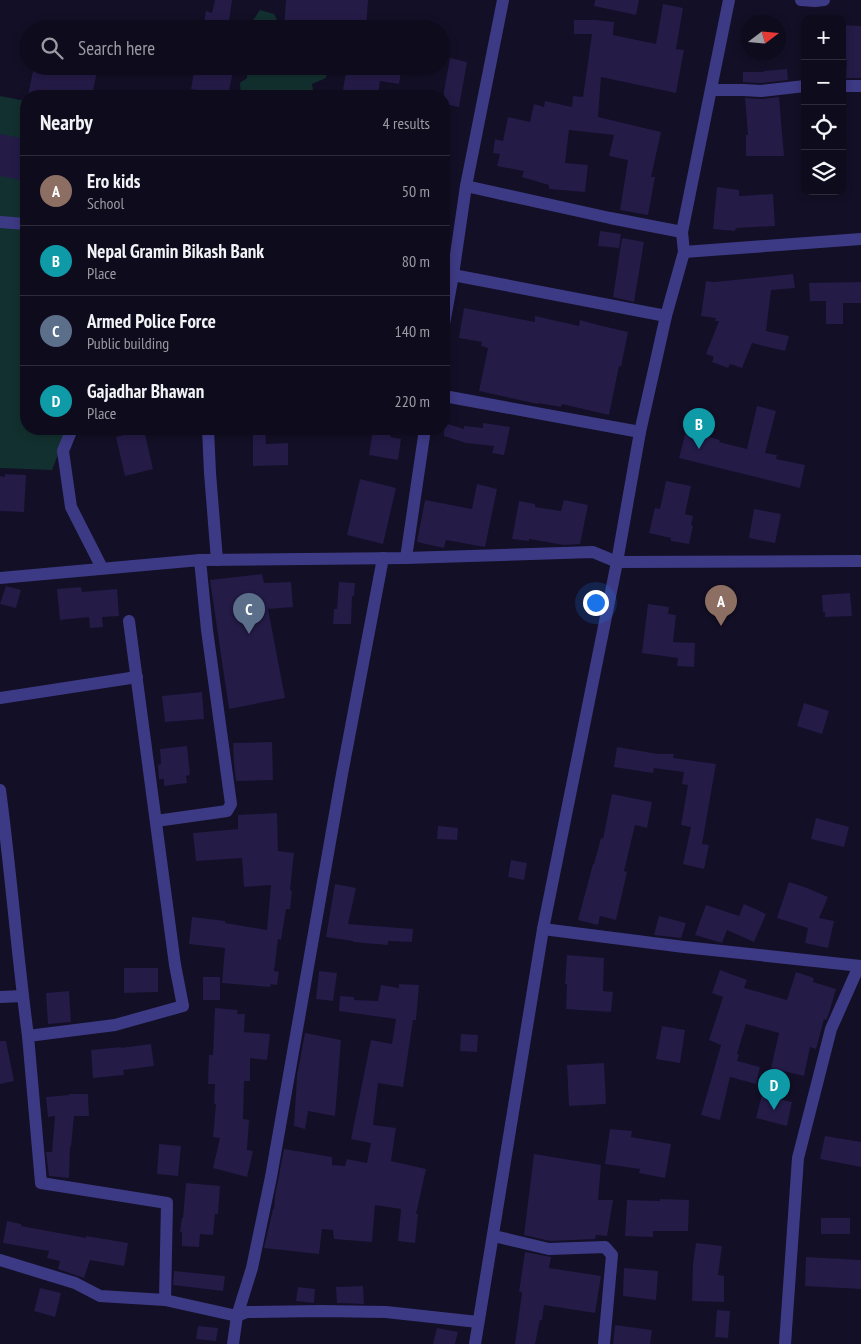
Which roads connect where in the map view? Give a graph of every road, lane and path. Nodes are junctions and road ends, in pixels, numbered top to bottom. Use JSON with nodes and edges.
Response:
{"nodes":[{"id":1,"x":503,"y":0,"type":"edge"},
{"id":2,"x":729,"y":0,"type":"edge"},
{"id":3,"x":801,"y":0,"type":"edge"},
{"id":4,"x":824,"y":0,"type":"edge"},
{"id":5,"x":801,"y":86,"type":"edge"},
{"id":6,"x":846,"y":86,"type":"edge"},
{"id":7,"x":861,"y":86,"type":"edge"},
{"id":8,"x":712,"y":90,"type":"junction"},
{"id":9,"x":466,"y":186,"type":"junction"},
{"id":10,"x":0,"y":222,"type":"edge"},
{"id":11,"x":20,"y":224,"type":"edge"},
{"id":12,"x":682,"y":232,"type":"junction"},
{"id":13,"x":861,"y":239,"type":"edge"},
{"id":14,"x":684,"y":252,"type":"junction"},
{"id":15,"x":453,"y":275,"type":"junction"},
{"id":16,"x":450,"y":291,"type":"edge"},
{"id":17,"x":666,"y":316,"type":"junction"},
{"id":18,"x":450,"y":397,"type":"edge"},
{"id":19,"x":640,"y":432,"type":"junction"},
{"id":20,"x":70,"y":435,"type":"edge"},
{"id":21,"x":208,"y":435,"type":"edge"},
{"id":22,"x":424,"y":435,"type":"edge"},
{"id":23,"x":384,"y":558,"type":"junction"},
{"id":24,"x":406,"y":558,"type":"junction"},
{"id":25,"x":200,"y":560,"type":"junction"},
{"id":26,"x":217,"y":560,"type":"junction"},
{"id":27,"x":861,"y":560,"type":"edge"},
{"id":28,"x":617,"y":562,"type":"junction"},
{"id":29,"x":102,"y":568,"type":"junction"},
{"id":30,"x":0,"y":578,"type":"edge"},
{"id":31,"x":129,"y":621,"type":"dead end"},
{"id":32,"x":137,"y":677,"type":"junction"},
{"id":33,"x":0,"y":698,"type":"edge"},
{"id":34,"x":0,"y":790,"type":"edge"},
{"id":35,"x":156,"y":821,"type":"junction"},
{"id":36,"x":3,"y":829,"type":"edge"},
{"id":37,"x":543,"y":930,"type":"junction"},
{"id":38,"x":860,"y":966,"type":"edge"},
{"id":39,"x":23,"y":996,"type":"junction"},
{"id":40,"x":0,"y":997,"type":"edge"},
{"id":41,"x":28,"y":1036,"type":"junction"},
{"id":42,"x":494,"y":1236,"type":"junction"},
{"id":43,"x":0,"y":1260,"type":"edge"},
{"id":44,"x":165,"y":1300,"type":"junction"},
{"id":45,"x":237,"y":1316,"type":"junction"},
{"id":46,"x":478,"y":1322,"type":"junction"},
{"id":47,"x":233,"y":1344,"type":"edge"},
{"id":48,"x":475,"y":1344,"type":"edge"},
{"id":49,"x":604,"y":1344,"type":"edge"},
{"id":50,"x":785,"y":1344,"type":"edge"}],
"edges":[{"from":1,"to":9,"type":"street"},
{"from":2,"to":8,"type":"street"},
{"from":3,"to":4,"type":"street"},
{"from":5,"to":8,"type":"street"},
{"from":6,"to":7,"type":"street"},
{"from":8,"to":12,"type":"street"},
{"from":9,"to":12,"type":"street"},
{"from":9,"to":15,"type":"street"},
{"from":10,"to":11,"type":"street"},
{"from":12,"to":14,"type":"street"},
{"from":13,"to":14,"type":"street"},
{"from":14,"to":17,"type":"street"},
{"from":15,"to":16,"type":"street"},
{"from":15,"to":17,"type":"street"},
{"from":17,"to":19,"type":"street"},
{"from":18,"to":19,"type":"street"},
{"from":19,"to":28,"type":"street"},
{"from":20,"to":29,"type":"street"},
{"from":21,"to":26,"type":"street"},
{"from":22,"to":24,"type":"street"},
{"from":23,"to":24,"type":"street"},
{"from":23,"to":26,"type":"street"},
{"from":23,"to":45,"type":"street"},
{"from":24,"to":28,"type":"street"},
{"from":25,"to":26,"type":"street"},
{"from":25,"to":29,"type":"street"},
{"from":25,"to":35,"type":"street"},
{"from":27,"to":28,"type":"street"},
{"from":28,"to":37,"type":"street"},
{"from":29,"to":30,"type":"street"},
{"from":31,"to":32,"type":"street"},
{"from":32,"to":33,"type":"street"},
{"from":32,"to":35,"type":"street"},
{"from":34,"to":36,"type":"street"},
{"from":35,"to":41,"type":"street"},
{"from":36,"to":39,"type":"street"},
{"from":37,"to":38,"type":"street"},
{"from":37,"to":42,"type":"street"},
{"from":38,"to":50,"type":"street"},
{"from":39,"to":40,"type":"street"},
{"from":39,"to":41,"type":"street"},
{"from":41,"to":44,"type":"street"},
{"from":42,"to":46,"type":"street"},
{"from":42,"to":49,"type":"street"},
{"from":43,"to":44,"type":"street"},
{"from":44,"to":45,"type":"street"},
{"from":45,"to":46,"type":"street"},
{"from":45,"to":47,"type":"street"},
{"from":46,"to":48,"type":"street"}]}
